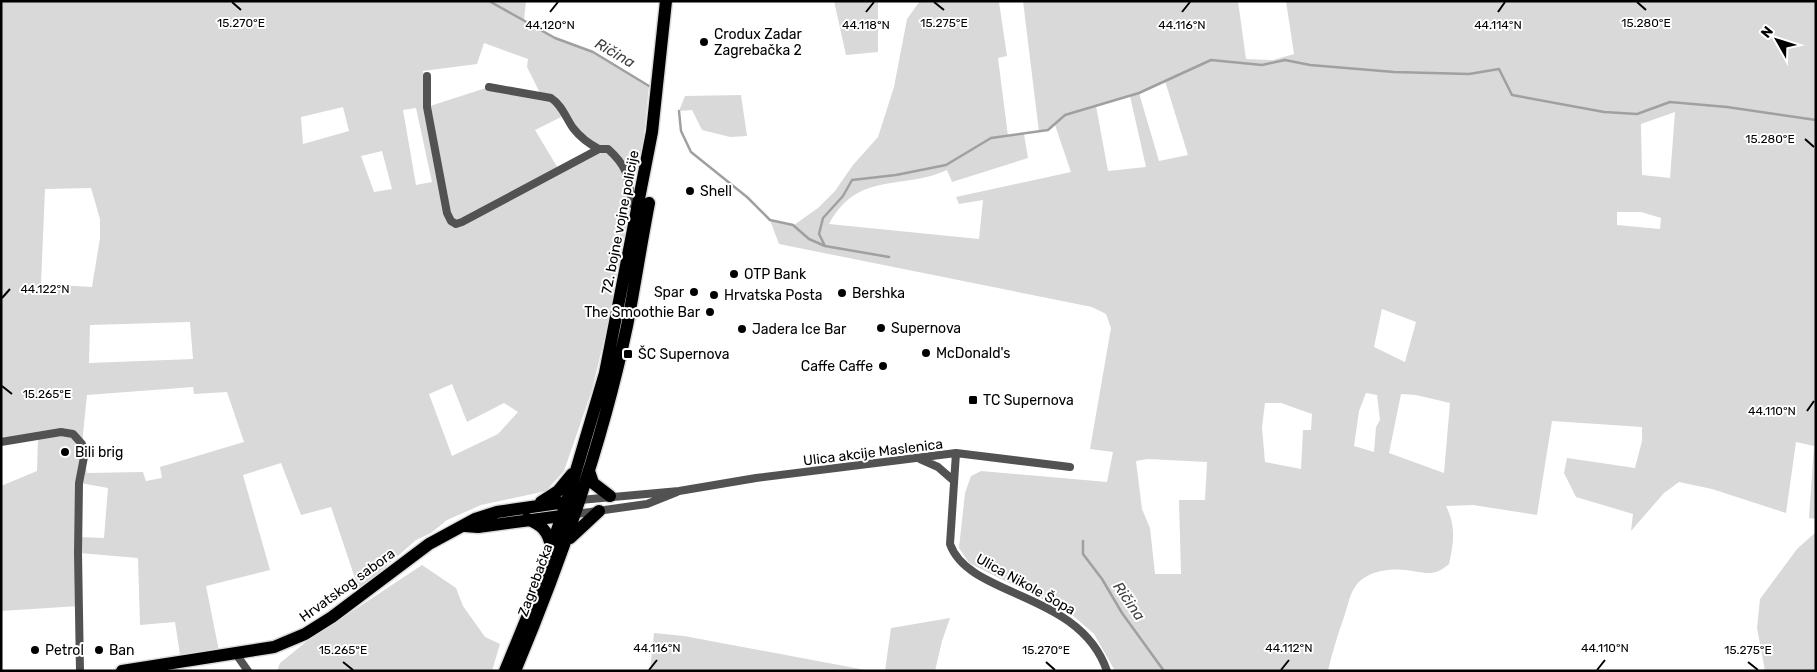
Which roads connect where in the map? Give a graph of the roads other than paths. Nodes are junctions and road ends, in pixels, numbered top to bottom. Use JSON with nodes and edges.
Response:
{"nodes":[{"id":1,"x":666,"y":1,"type":"edge"},
{"id":2,"x":674,"y":1,"type":"edge"},
{"id":3,"x":427,"y":76,"type":"dead end"},
{"id":4,"x":489,"y":87,"type":"dead end"},
{"id":5,"x":598,"y":149,"type":"junction"},
{"id":6,"x":639,"y":208,"type":"junction"},
{"id":7,"x":1,"y":442,"type":"edge"},
{"id":8,"x":956,"y":453,"type":"junction"},
{"id":9,"x":919,"y":458,"type":"junction"},
{"id":10,"x":1070,"y":466,"type":"dead end"},
{"id":11,"x":583,"y":470,"type":"junction"},
{"id":12,"x":954,"y":481,"type":"junction"},
{"id":13,"x":679,"y":491,"type":"junction"},
{"id":14,"x":610,"y":496,"type":"junction"},
{"id":15,"x":580,"y":500,"type":"junction"},
{"id":16,"x":567,"y":502,"type":"junction"},
{"id":17,"x":534,"y":506,"type":"junction"},
{"id":18,"x":599,"y":511,"type":"junction"},
{"id":19,"x":576,"y":514,"type":"junction"},
{"id":20,"x":562,"y":515,"type":"junction"},
{"id":21,"x":527,"y":519,"type":"junction"},
{"id":22,"x":465,"y":526,"type":"junction"},
{"id":23,"x":566,"y":541,"type":"junction"},
{"id":24,"x":551,"y":546,"type":"junction"},
{"id":25,"x":236,"y":654,"type":"junction"},
{"id":26,"x":175,"y":666,"type":"edge"},
{"id":27,"x":80,"y":671,"type":"edge"},
{"id":28,"x":123,"y":671,"type":"edge"},
{"id":29,"x":248,"y":671,"type":"edge"},
{"id":30,"x":505,"y":671,"type":"edge"},
{"id":31,"x":515,"y":671,"type":"edge"},
{"id":32,"x":1107,"y":671,"type":"edge"}],
"edges":[{"from":1,"to":6,"type":"main road","name":"72. bojne vojne policije"},
{"from":2,"to":11,"type":"main road","name":"72. bojne vojne policije"},
{"from":3,"to":5,"type":"street"},
{"from":4,"to":5,"type":"street"},
{"from":5,"to":6,"type":"street"},
{"from":6,"to":11,"type":"main road","name":"72. bojne vojne policije"},
{"from":7,"to":27,"type":"street"},
{"from":8,"to":9,"type":"street","name":"Ulica akcije Maslenica"},
{"from":8,"to":10,"type":"street","name":"Ulica akcije Maslenica"},
{"from":8,"to":12,"type":"street","name":"Ulica Nikole Šopa"},
{"from":9,"to":12,"type":"street"},
{"from":9,"to":13,"type":"street","name":"Ulica akcije Maslenica"},
{"from":11,"to":14,"type":"main road"},
{"from":11,"to":15,"type":"main road","name":"72. bojne vojne policije"},
{"from":11,"to":16,"type":"main road","name":"72. bojne vojne policije"},
{"from":11,"to":17,"type":"main road"},
{"from":12,"to":32,"type":"street","name":"Ulica Nikole Šopa"},
{"from":13,"to":14,"type":"street","name":"Ulica akcije Maslenica"},
{"from":13,"to":18,"type":"street","name":"Ulica akcije Maslenica"},
{"from":14,"to":15,"type":"street","name":"Ulica akcije Maslenica"},
{"from":15,"to":16,"type":"main road","name":"Hrvatskog sabora"},
{"from":15,"to":19,"type":"main road","name":"Zagrebačka"},
{"from":16,"to":17,"type":"main road","name":"Hrvatskog sabora"},
{"from":16,"to":20,"type":"main road","name":"Zagrebačka"},
{"from":17,"to":22,"type":"main road","name":"Hrvatskog sabora"},
{"from":18,"to":19,"type":"street","name":"Ulica akcije Maslenica"},
{"from":18,"to":23,"type":"main road"},
{"from":19,"to":20,"type":"main road","name":"Hrvatskog sabora"},
{"from":19,"to":23,"type":"main road","name":"Zagrebačka"},
{"from":20,"to":21,"type":"main road","name":"Hrvatskog sabora"},
{"from":20,"to":24,"type":"main road","name":"Zagrebačka"},
{"from":21,"to":22,"type":"main road","name":"Hrvatskog sabora"},
{"from":21,"to":24,"type":"main road"},
{"from":22,"to":25,"type":"main road","name":"Hrvatskog sabora"},
{"from":23,"to":31,"type":"main road","name":"Zagrebačka"},
{"from":24,"to":30,"type":"main road","name":"Zagrebačka"},
{"from":25,"to":26,"type":"main road","name":"Hrvatskog sabora"},
{"from":25,"to":29,"type":"street"},
{"from":26,"to":28,"type":"main road","name":"Hrvatskog sabora"}]}
